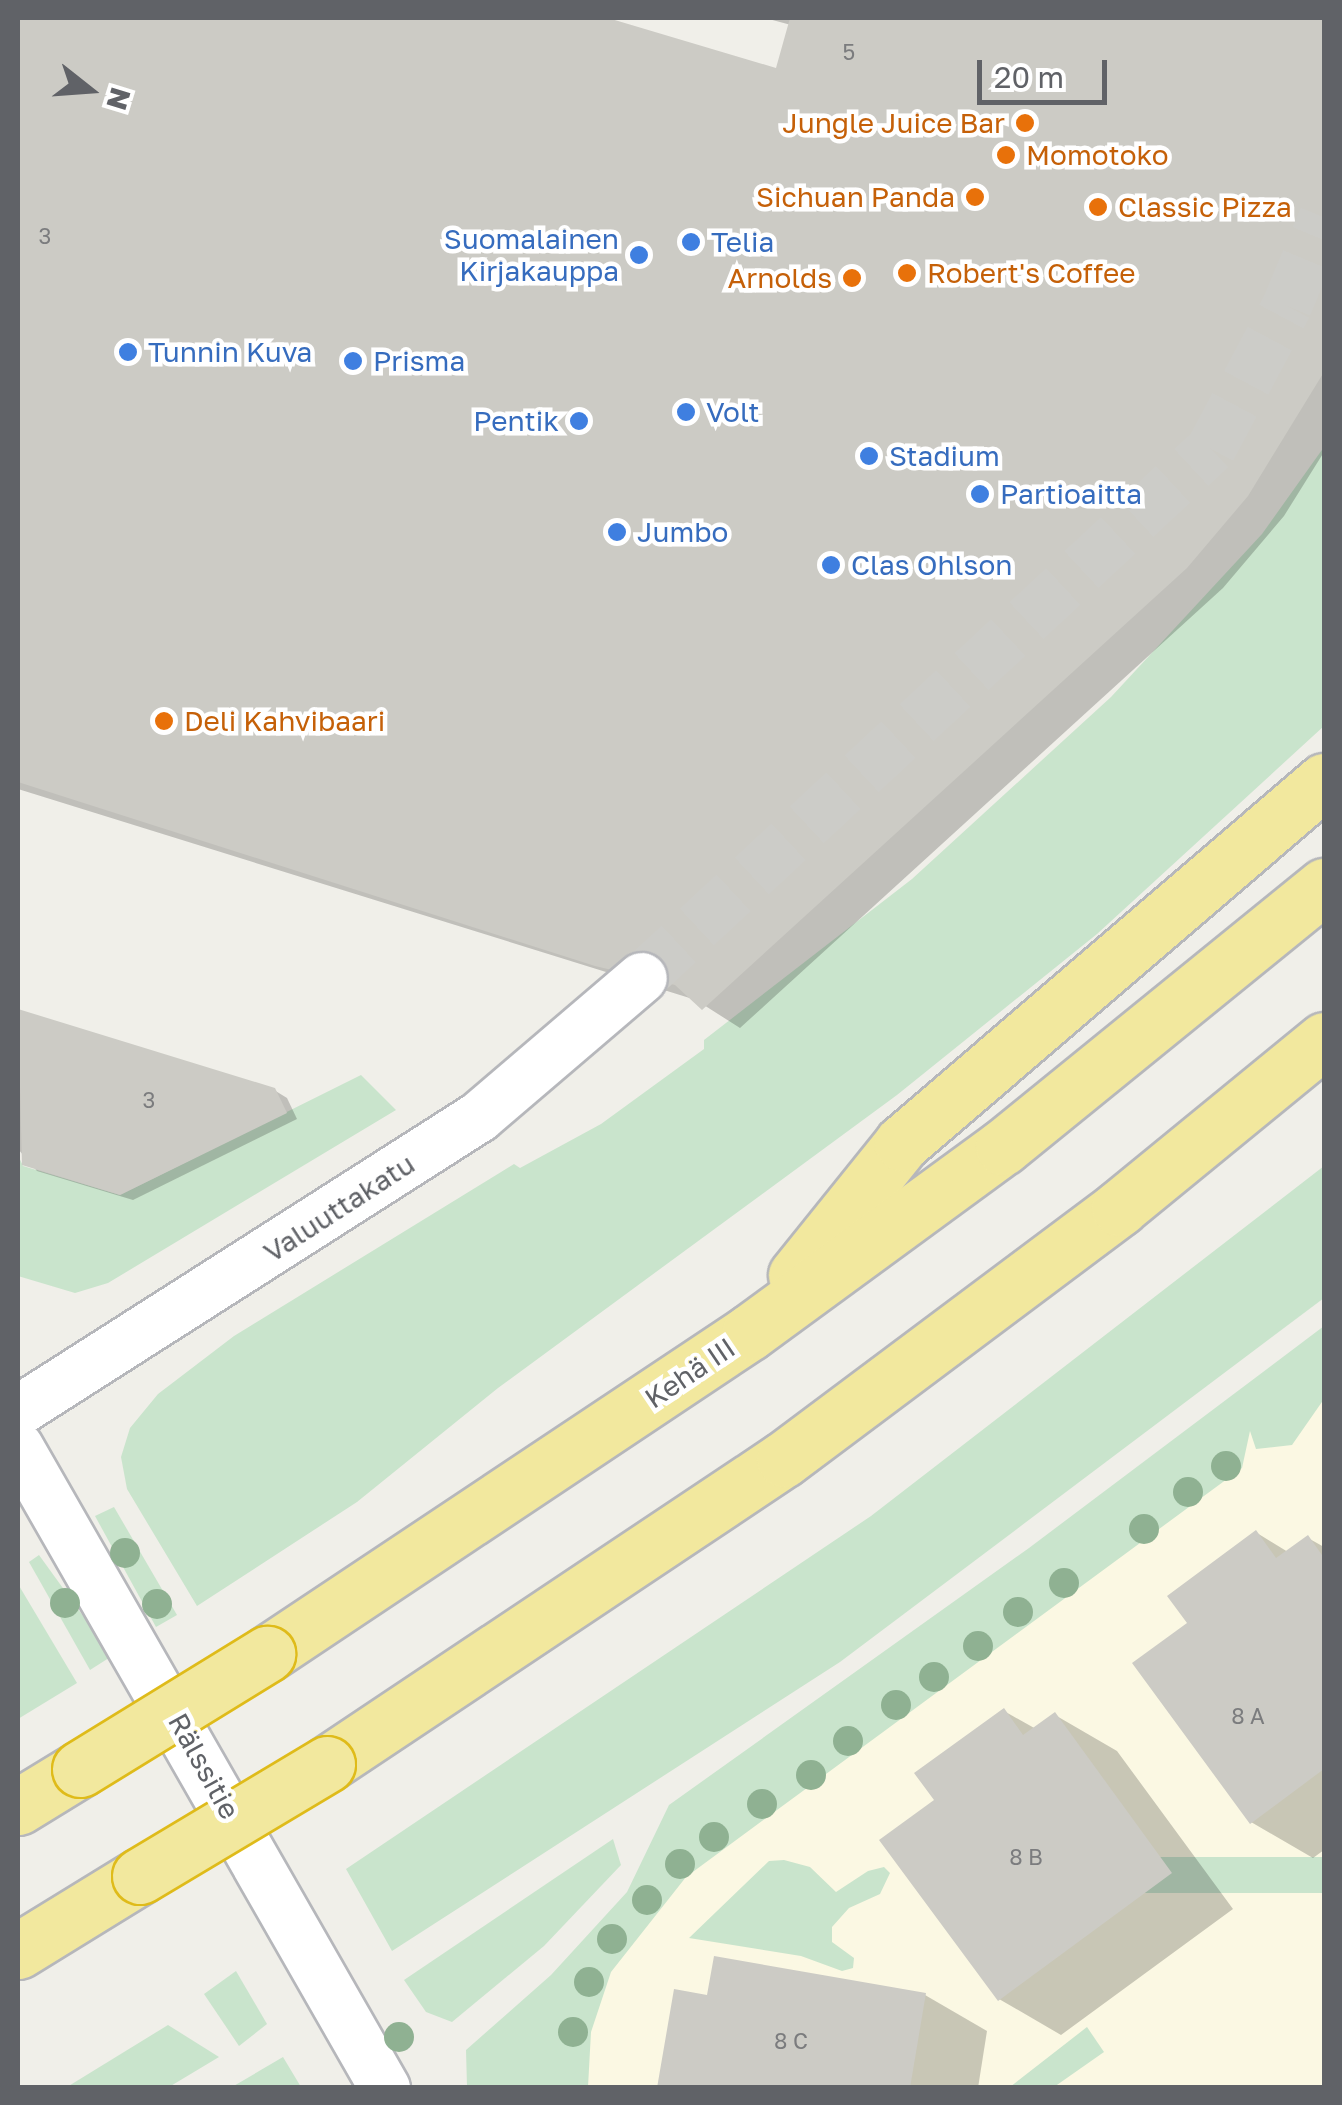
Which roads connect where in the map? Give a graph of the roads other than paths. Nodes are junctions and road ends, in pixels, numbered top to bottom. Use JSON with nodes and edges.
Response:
{"nodes":[{"id":1,"x":1324,"y":782,"type":"edge"},
{"id":2,"x":1324,"y":886,"type":"edge"},
{"id":3,"x":642,"y":978,"type":"tunnel mouth"},
{"id":4,"x":1324,"y":1040,"type":"edge"},
{"id":5,"x":1324,"y":1090,"type":"edge"},
{"id":6,"x":1119,"y":1208,"type":"junction"},
{"id":7,"x":750,"y":1332,"type":"junction"},
{"id":8,"x":18,"y":1411,"type":"edge"},
{"id":9,"x":18,"y":1447,"type":"edge"},
{"id":10,"x":18,"y":1807,"type":"edge"},
{"id":11,"x":18,"y":1950,"type":"edge"},
{"id":12,"x":385,"y":2088,"type":"edge"}],
"edges":[{"from":1,"to":7,"type":"highway"},
{"from":2,"to":7,"type":"highway","name":"Kehä III"},
{"from":3,"to":8,"type":"street","name":"Valuuttakatu"},
{"from":4,"to":6,"type":"highway"},
{"from":5,"to":6,"type":"highway"},
{"from":6,"to":11,"type":"highway","bridge":true},
{"from":7,"to":10,"type":"highway","name":"Kehä III","bridge":true},
{"from":9,"to":12,"type":"street","name":"Rälssitie"}]}
